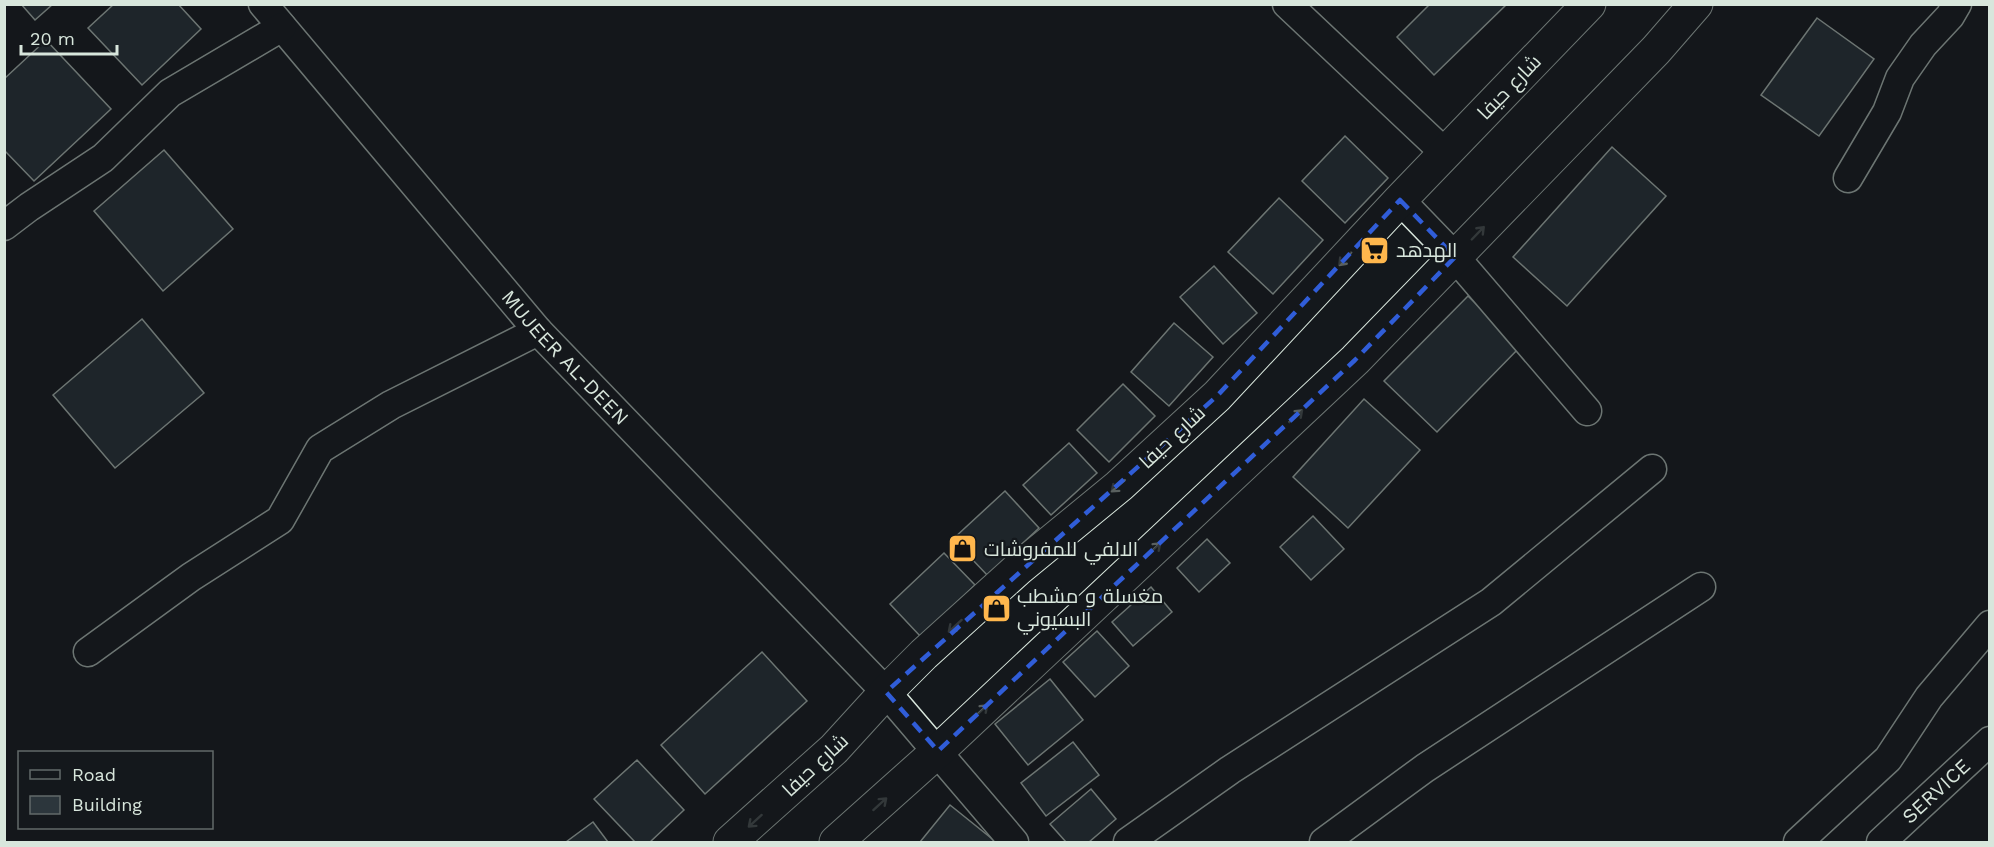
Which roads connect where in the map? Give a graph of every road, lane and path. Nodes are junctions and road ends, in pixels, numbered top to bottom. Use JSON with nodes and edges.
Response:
{"nodes":[{"id":1,"x":263,"y":4,"type":"edge"},
{"id":2,"x":1287,"y":4,"type":"edge"},
{"id":3,"x":1589,"y":4,"type":"edge"},
{"id":4,"x":1696,"y":4,"type":"edge"},
{"id":5,"x":1957,"y":4,"type":"edge"},
{"id":6,"x":282,"y":27,"type":"junction"},
{"id":7,"x":1445,"y":153,"type":"junction"},
{"id":8,"x":1848,"y":178,"type":"dead end"},
{"id":9,"x":1400,"y":200,"type":"junction"},
{"id":10,"x":4,"y":226,"type":"edge"},
{"id":11,"x":1455,"y":257,"type":"junction"},
{"id":12,"x":538,"y":331,"type":"junction"},
{"id":13,"x":1587,"y":411,"type":"dead end"},
{"id":14,"x":1652,"y":469,"type":"dead end"},
{"id":15,"x":1701,"y":587,"type":"dead end"},
{"id":16,"x":1989,"y":625,"type":"edge"},
{"id":17,"x":88,"y":652,"type":"dead end"},
{"id":18,"x":886,"y":692,"type":"junction"},
{"id":19,"x":1989,"y":741,"type":"edge"},
{"id":20,"x":938,"y":751,"type":"junction"},
{"id":21,"x":730,"y":843,"type":"edge"},
{"id":22,"x":836,"y":843,"type":"edge"},
{"id":23,"x":1014,"y":843,"type":"edge"},
{"id":24,"x":1128,"y":843,"type":"edge"},
{"id":25,"x":1324,"y":843,"type":"edge"},
{"id":26,"x":1798,"y":843,"type":"edge"},
{"id":27,"x":1881,"y":843,"type":"edge"}],
"edges":[{"from":1,"to":6,"type":"street","name":"MUJEER AL-DEEN"},
{"from":2,"to":7,"type":"street"},
{"from":3,"to":7,"type":"main road","name":"شارع حيفا"},
{"from":11,"to":4,"type":"main road","one_way":true},
{"from":5,"to":8,"type":"street"},
{"from":6,"to":10,"type":"street"},
{"from":6,"to":12,"type":"street","name":"MUJEER AL-DEEN"},
{"from":7,"to":9,"type":"main road","name":"شارع حيفا"},
{"from":9,"to":11,"type":"street"},
{"from":9,"to":18,"type":"main road","name":"شارع حيفا","one_way":true},
{"from":11,"to":13,"type":"street"},
{"from":20,"to":11,"type":"main road","one_way":true},
{"from":12,"to":17,"type":"street"},
{"from":12,"to":18,"type":"street","name":"MUJEER AL-DEEN"},
{"from":14,"to":24,"type":"street"},
{"from":15,"to":25,"type":"street"},
{"from":16,"to":26,"type":"street"},
{"from":18,"to":20,"type":"street","name":"MUJEER AL-DEEN"},
{"from":18,"to":21,"type":"main road","name":"شارع حيفا","one_way":true},
{"from":19,"to":27,"type":"street","name":"SERVICE"},
{"from":22,"to":20,"type":"main road","one_way":true},
{"from":20,"to":23,"type":"street","name":"MUJEER AL-DEEN"}]}
